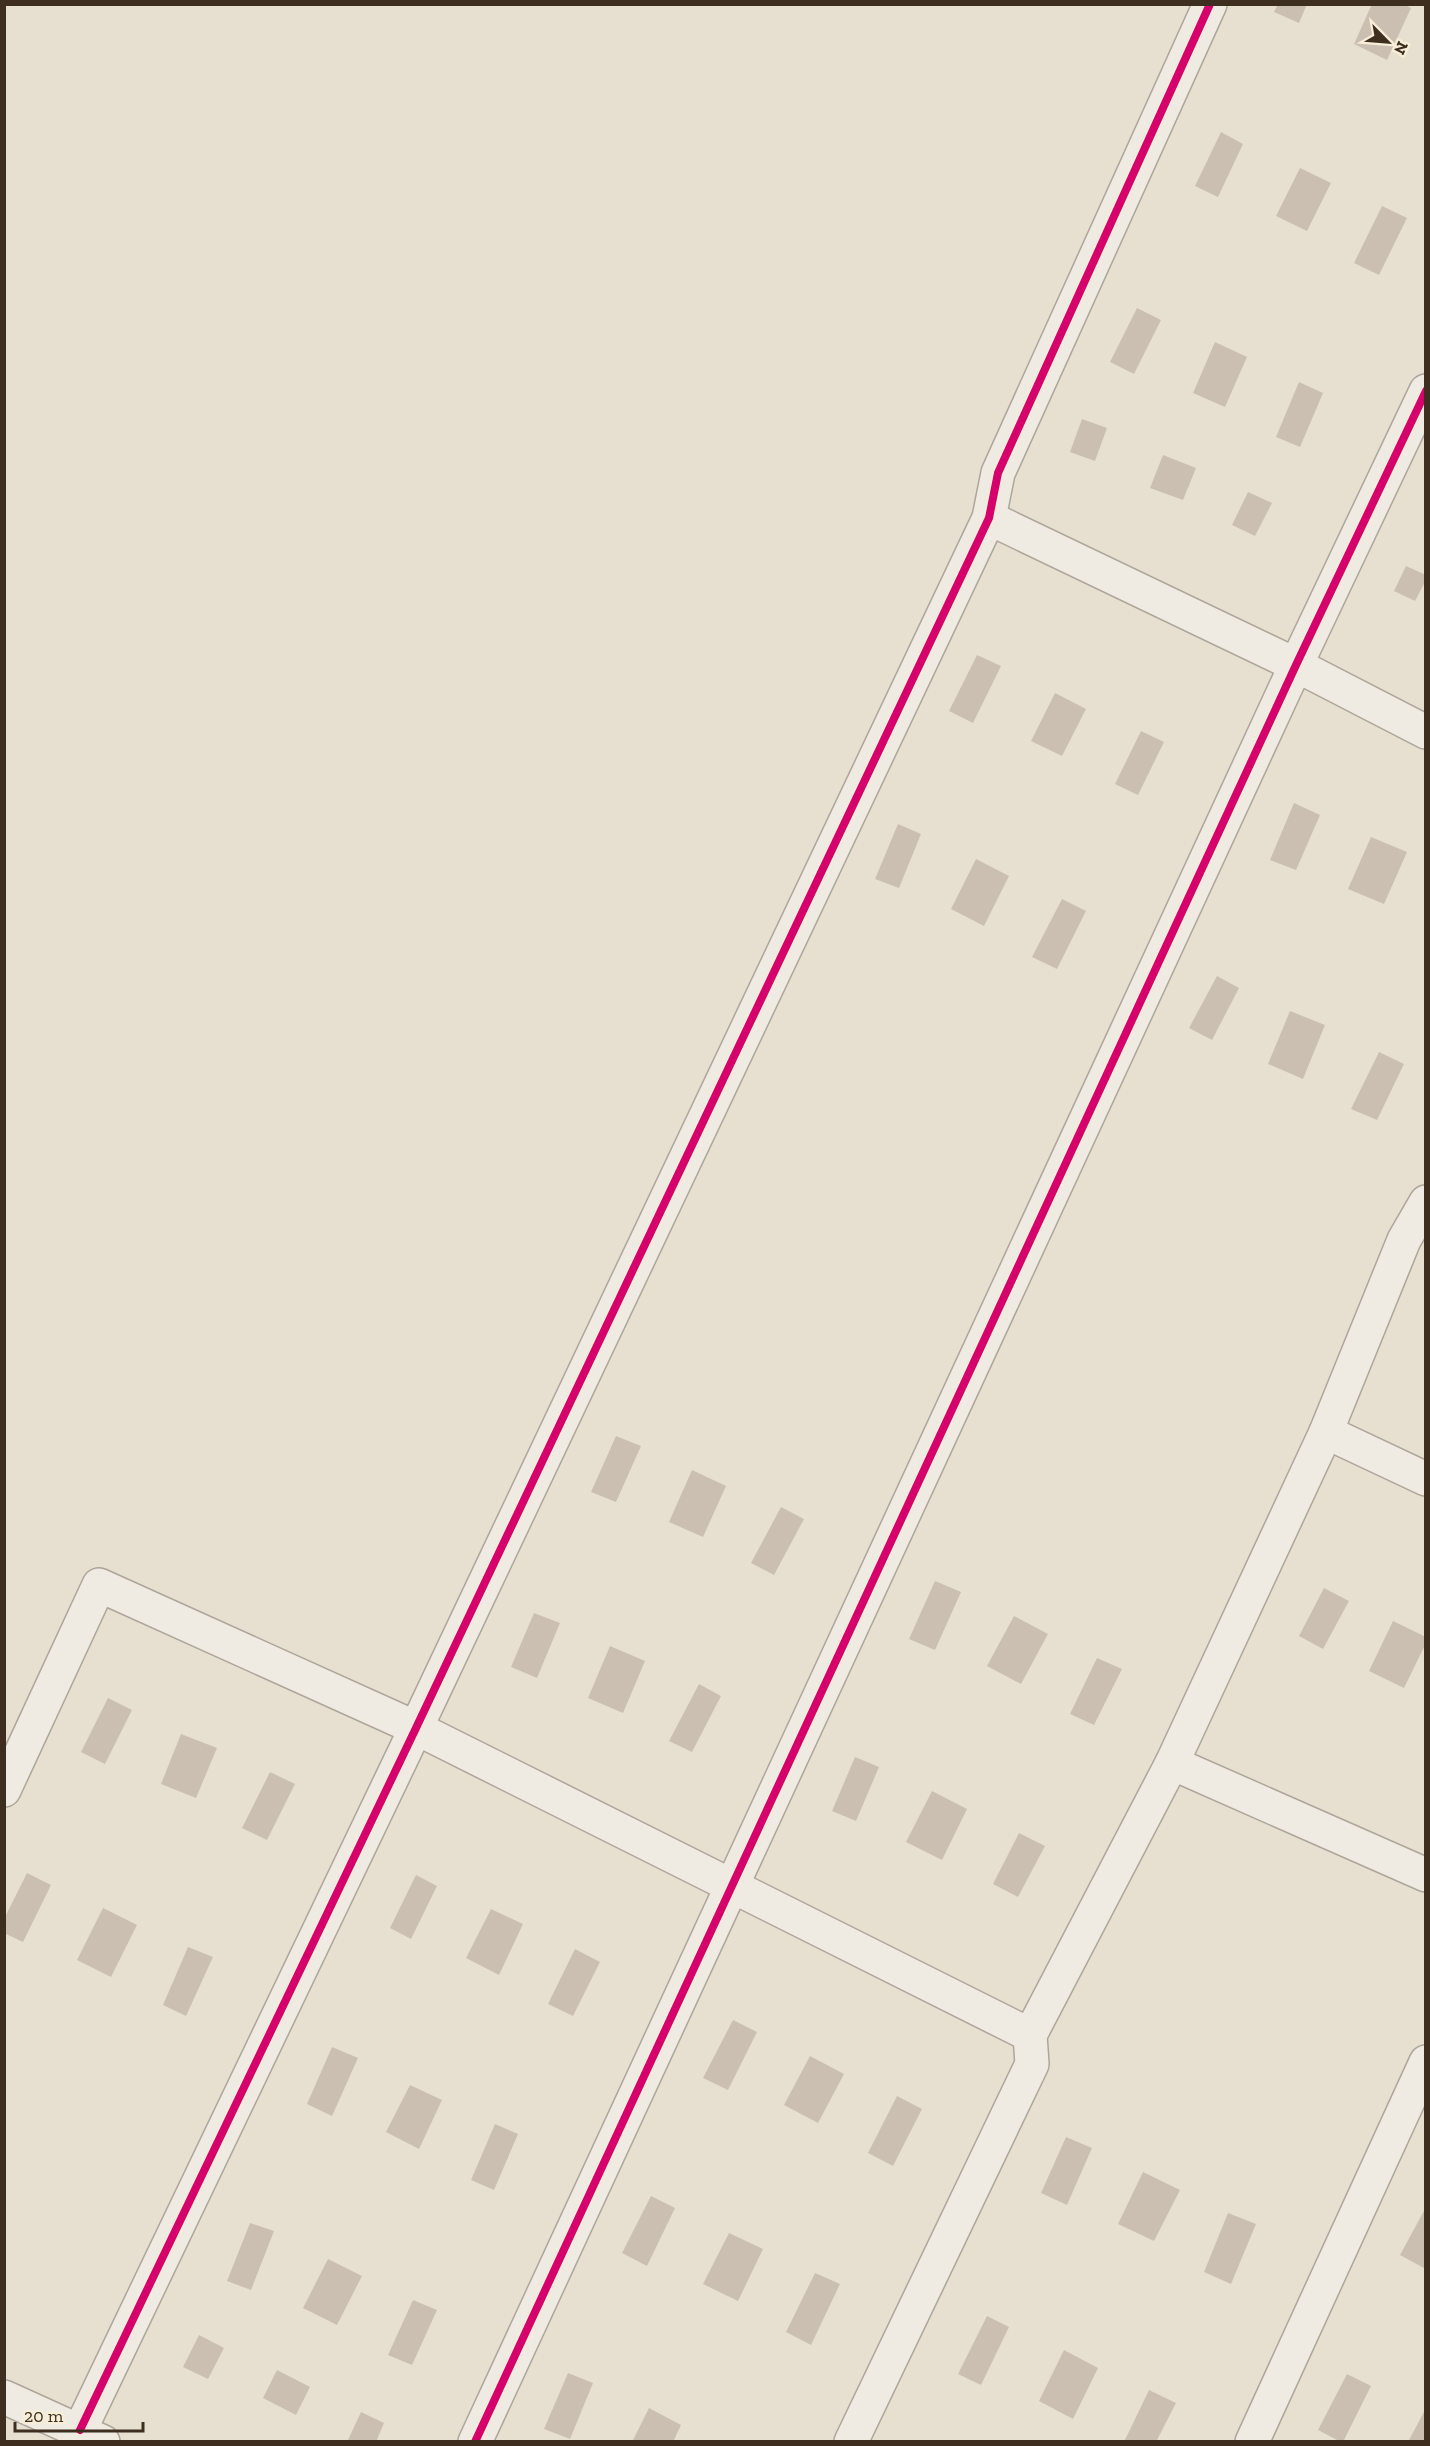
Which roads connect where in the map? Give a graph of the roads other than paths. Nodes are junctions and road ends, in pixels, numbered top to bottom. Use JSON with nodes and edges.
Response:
{"nodes":[{"id":1,"x":1210,"y":4,"type":"edge"},
{"id":2,"x":1425,"y":391,"type":"edge"},
{"id":3,"x":989,"y":518,"type":"junction"},
{"id":4,"x":1296,"y":665,"type":"junction"},
{"id":5,"x":1425,"y":732,"type":"edge"},
{"id":6,"x":1425,"y":1202,"type":"edge"},
{"id":7,"x":1326,"y":1432,"type":"junction"},
{"id":8,"x":1425,"y":1479,"type":"edge"},
{"id":9,"x":416,"y":1728,"type":"junction"},
{"id":10,"x":1172,"y":1763,"type":"junction"},
{"id":11,"x":4,"y":1790,"type":"edge"},
{"id":12,"x":1425,"y":1875,"type":"edge"},
{"id":13,"x":730,"y":1887,"type":"junction"},
{"id":14,"x":1030,"y":2035,"type":"junction"},
{"id":15,"x":1425,"y":2062,"type":"edge"},
{"id":16,"x":4,"y":2397,"type":"edge"},
{"id":17,"x":92,"y":2436,"type":"edge"},
{"id":18,"x":475,"y":2442,"type":"edge"},
{"id":19,"x":851,"y":2442,"type":"edge"},
{"id":20,"x":1252,"y":2442,"type":"edge"}],
"edges":[{"from":1,"to":3,"type":"street"},
{"from":2,"to":4,"type":"street"},
{"from":3,"to":4,"type":"street"},
{"from":3,"to":9,"type":"street"},
{"from":4,"to":5,"type":"street"},
{"from":4,"to":13,"type":"street"},
{"from":6,"to":7,"type":"street"},
{"from":7,"to":8,"type":"street"},
{"from":7,"to":10,"type":"street"},
{"from":9,"to":11,"type":"street"},
{"from":9,"to":13,"type":"street"},
{"from":9,"to":17,"type":"street"},
{"from":10,"to":12,"type":"street"},
{"from":10,"to":14,"type":"street"},
{"from":13,"to":14,"type":"street"},
{"from":13,"to":18,"type":"street"},
{"from":14,"to":19,"type":"street"},
{"from":15,"to":20,"type":"street"},
{"from":16,"to":17,"type":"street"}]}
